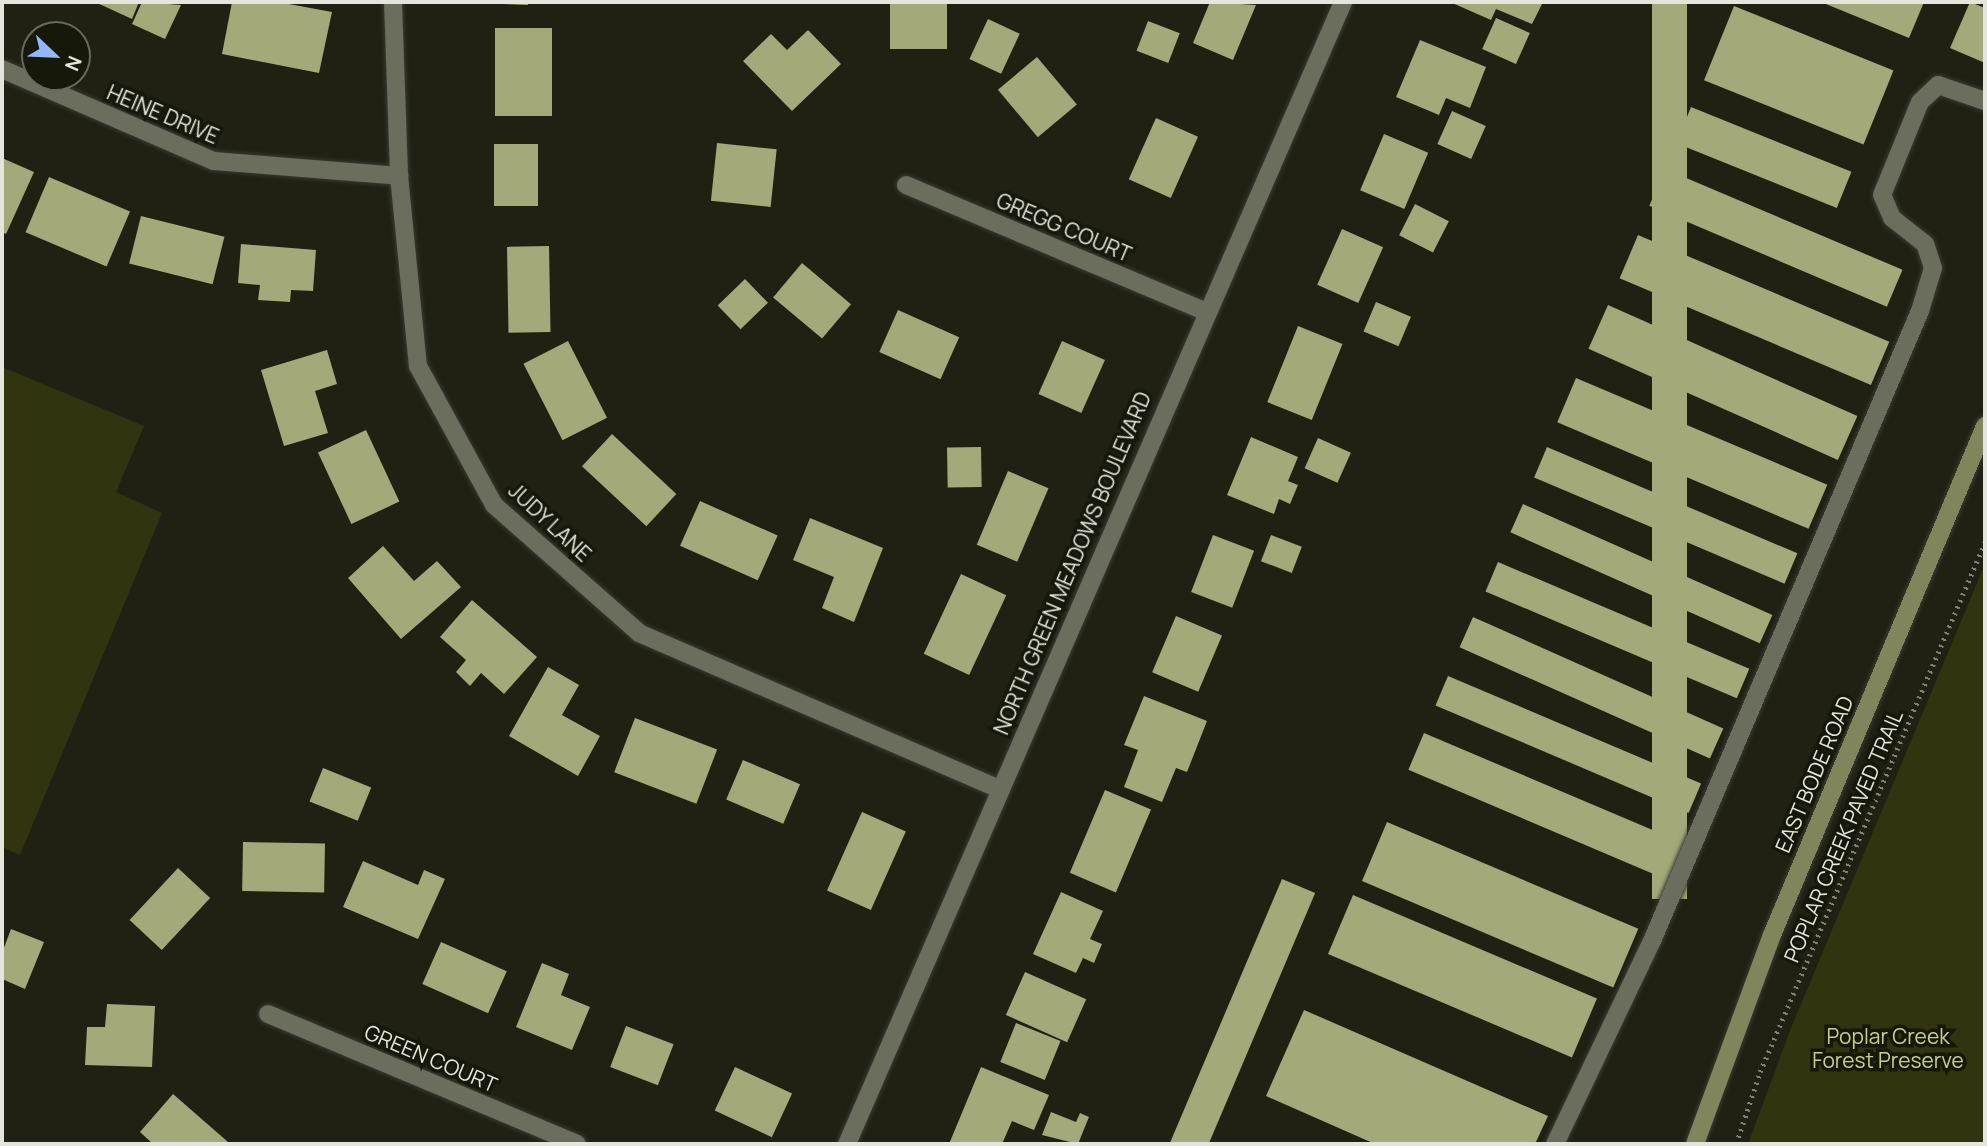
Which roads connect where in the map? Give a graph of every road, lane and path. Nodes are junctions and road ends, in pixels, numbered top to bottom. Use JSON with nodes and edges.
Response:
{"nodes":[{"id":1,"x":393,"y":2,"type":"edge"},
{"id":2,"x":1343,"y":2,"type":"edge"},
{"id":3,"x":2,"y":69,"type":"edge"},
{"id":4,"x":1985,"y":101,"type":"edge"},
{"id":5,"x":399,"y":176,"type":"junction"},
{"id":6,"x":906,"y":185,"type":"dead end"},
{"id":7,"x":1205,"y":311,"type":"junction"},
{"id":8,"x":1985,"y":426,"type":"edge"},
{"id":9,"x":1985,"y":542,"type":"edge"},
{"id":10,"x":1000,"y":789,"type":"junction"},
{"id":11,"x":268,"y":1014,"type":"dead end"},
{"id":12,"x":577,"y":1144,"type":"edge"},
{"id":13,"x":847,"y":1144,"type":"edge"},
{"id":14,"x":1555,"y":1144,"type":"edge"},
{"id":15,"x":1695,"y":1144,"type":"edge"},
{"id":16,"x":1735,"y":1144,"type":"edge"}],
"edges":[{"from":1,"to":5,"type":"street","name":"JUDY LANE"},
{"from":2,"to":7,"type":"street","name":"NORTH GREEN MEADOWS BOULEVARD"},
{"from":3,"to":5,"type":"street","name":"HEINE DRIVE"},
{"from":4,"to":14,"type":"street"},
{"from":5,"to":10,"type":"street","name":"JUDY LANE"},
{"from":6,"to":7,"type":"street","name":"GREGG COURT"},
{"from":7,"to":10,"type":"street","name":"NORTH GREEN MEADOWS BOULEVARD"},
{"from":8,"to":15,"type":"street","name":"EAST BODE ROAD"},
{"from":9,"to":16,"type":"path","name":"POPLAR CREEK PAVED TRAIL"},
{"from":10,"to":13,"type":"street","name":"NORTH GREEN MEADOWS BOULEVARD"},
{"from":11,"to":12,"type":"street","name":"GREEN COURT"}]}
